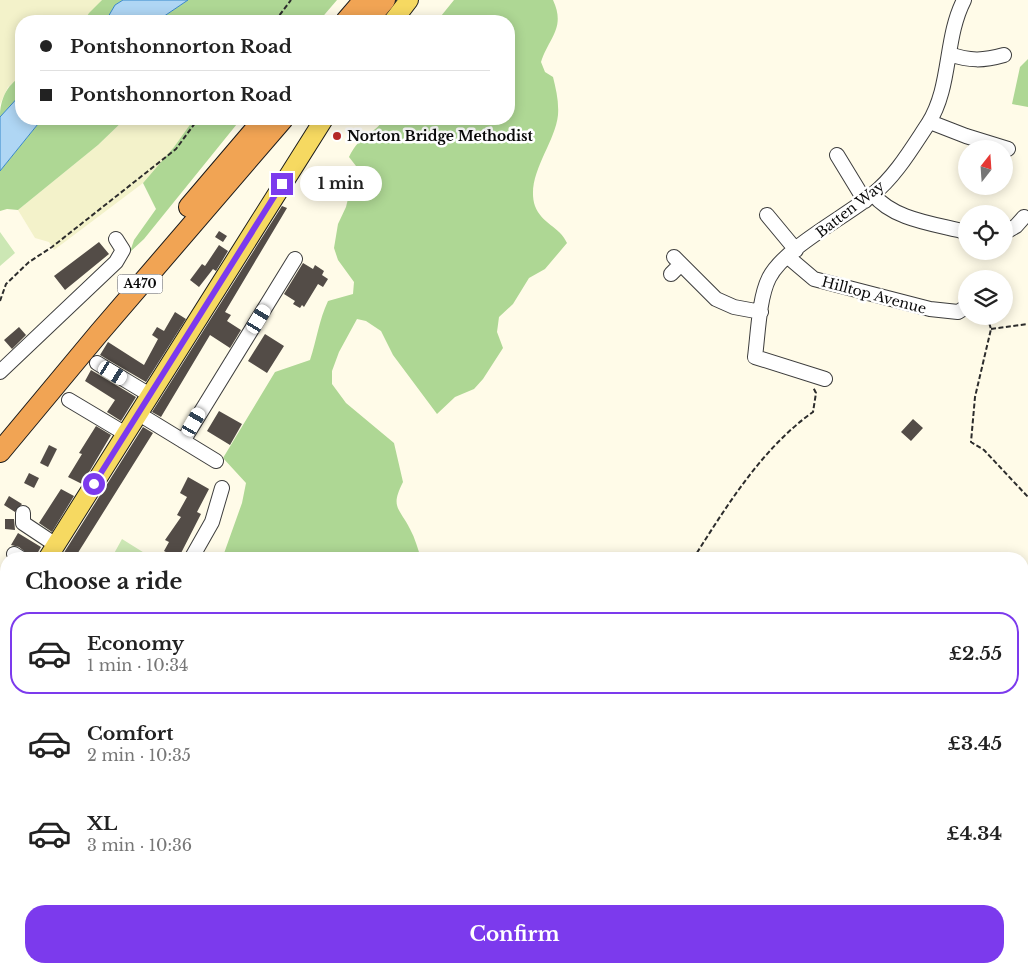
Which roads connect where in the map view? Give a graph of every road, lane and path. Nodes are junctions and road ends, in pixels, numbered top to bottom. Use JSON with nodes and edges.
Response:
{"nodes":[{"id":1,"x":292,"y":0,"type":"edge"},
{"id":2,"x":364,"y":0,"type":"edge"},
{"id":3,"x":386,"y":0,"type":"edge"},
{"id":4,"x":409,"y":0,"type":"edge"},
{"id":5,"x":964,"y":0,"type":"edge"},
{"id":6,"x":280,"y":15,"type":"edge"},
{"id":7,"x":351,"y":15,"type":"edge"},
{"id":8,"x":373,"y":15,"type":"edge"},
{"id":9,"x":398,"y":15,"type":"edge"},
{"id":10,"x":950,"y":54,"type":"junction"},
{"id":11,"x":1004,"y":55,"type":"dead end"},
{"id":12,"x":930,"y":122,"type":"junction"},
{"id":13,"x":194,"y":125,"type":"edge"},
{"id":14,"x":259,"y":125,"type":"edge"},
{"id":15,"x":278,"y":125,"type":"edge"},
{"id":16,"x":320,"y":125,"type":"edge"},
{"id":17,"x":978,"y":140,"type":"edge"},
{"id":18,"x":837,"y":155,"type":"dead end"},
{"id":19,"x":869,"y":197,"type":"junction"},
{"id":20,"x":767,"y":215,"type":"dead end"},
{"id":21,"x":1024,"y":218,"type":"dead end"},
{"id":22,"x":1013,"y":228,"type":"edge"},
{"id":23,"x":958,"y":230,"type":"edge"},
{"id":24,"x":116,"y":239,"type":"dead end"},
{"id":25,"x":792,"y":253,"type":"junction"},
{"id":26,"x":295,"y":259,"type":"dead end"},
{"id":27,"x":671,"y":274,"type":"dead end"},
{"id":28,"x":0,"y":301,"type":"edge"},
{"id":29,"x":761,"y":312,"type":"junction"},
{"id":30,"x":958,"y":312,"type":"edge"},
{"id":31,"x":1028,"y":324,"type":"edge"},
{"id":32,"x":990,"y":325,"type":"edge"},
{"id":33,"x":991,"y":329,"type":"junction"},
{"id":34,"x":97,"y":363,"type":"dead end"},
{"id":35,"x":2,"y":370,"type":"edge"},
{"id":36,"x":825,"y":379,"type":"joint"},
{"id":37,"x":150,"y":395,"type":"junction"},
{"id":38,"x":68,"y":400,"type":"dead end"},
{"id":39,"x":139,"y":414,"type":"junction"},
{"id":40,"x":0,"y":432,"type":"edge"},
{"id":41,"x":126,"y":434,"type":"junction"},
{"id":42,"x":183,"y":441,"type":"junction"},
{"id":43,"x":0,"y":452,"type":"edge"},
{"id":44,"x":216,"y":461,"type":"dead end"},
{"id":45,"x":222,"y":488,"type":"dead end"},
{"id":46,"x":1028,"y":497,"type":"edge"},
{"id":47,"x":23,"y":513,"type":"dead end"},
{"id":48,"x":51,"y":552,"type":"edge"},
{"id":49,"x":195,"y":552,"type":"edge"},
{"id":50,"x":697,"y":552,"type":"edge"}],
"edges":[{"from":1,"to":6,"type":"path"},
{"from":2,"to":7,"type":"highway"},
{"from":3,"to":8,"type":"highway"},
{"from":4,"to":9,"type":"main road"},
{"from":5,"to":10,"type":"street","name":"Batten Way"},
{"from":10,"to":11,"type":"street"},
{"from":10,"to":12,"type":"street","name":"Batten Way"},
{"from":12,"to":17,"type":"street"},
{"from":12,"to":19,"type":"street","name":"Batten Way"},
{"from":13,"to":28,"type":"path"},
{"from":14,"to":40,"type":"highway","number":"A470"},
{"from":15,"to":43,"type":"highway","number":"A470"},
{"from":16,"to":37,"type":"main road"},
{"from":18,"to":19,"type":"street"},
{"from":19,"to":23,"type":"street"},
{"from":19,"to":25,"type":"street","name":"Batten Way"},
{"from":20,"to":25,"type":"street","name":"Hilltop Avenue"},
{"from":21,"to":22,"type":"street"},
{"from":24,"to":35,"type":"street"},
{"from":25,"to":29,"type":"street","name":"Batten Way"},
{"from":25,"to":30,"type":"street","name":"Hilltop Avenue"},
{"from":26,"to":42,"type":"street"},
{"from":27,"to":29,"type":"street"},
{"from":29,"to":36,"type":"street","name":"Batten Way"},
{"from":31,"to":33,"type":"path"},
{"from":32,"to":33,"type":"path"},
{"from":33,"to":46,"type":"path"},
{"from":34,"to":37,"type":"street"},
{"from":36,"to":50,"type":"path"},
{"from":37,"to":39,"type":"main road"},
{"from":38,"to":41,"type":"street"},
{"from":39,"to":41,"type":"main road"},
{"from":39,"to":42,"type":"street"},
{"from":41,"to":48,"type":"main road"},
{"from":42,"to":44,"type":"street"},
{"from":45,"to":49,"type":"street"},
{"from":47,"to":48,"type":"street"}]}
